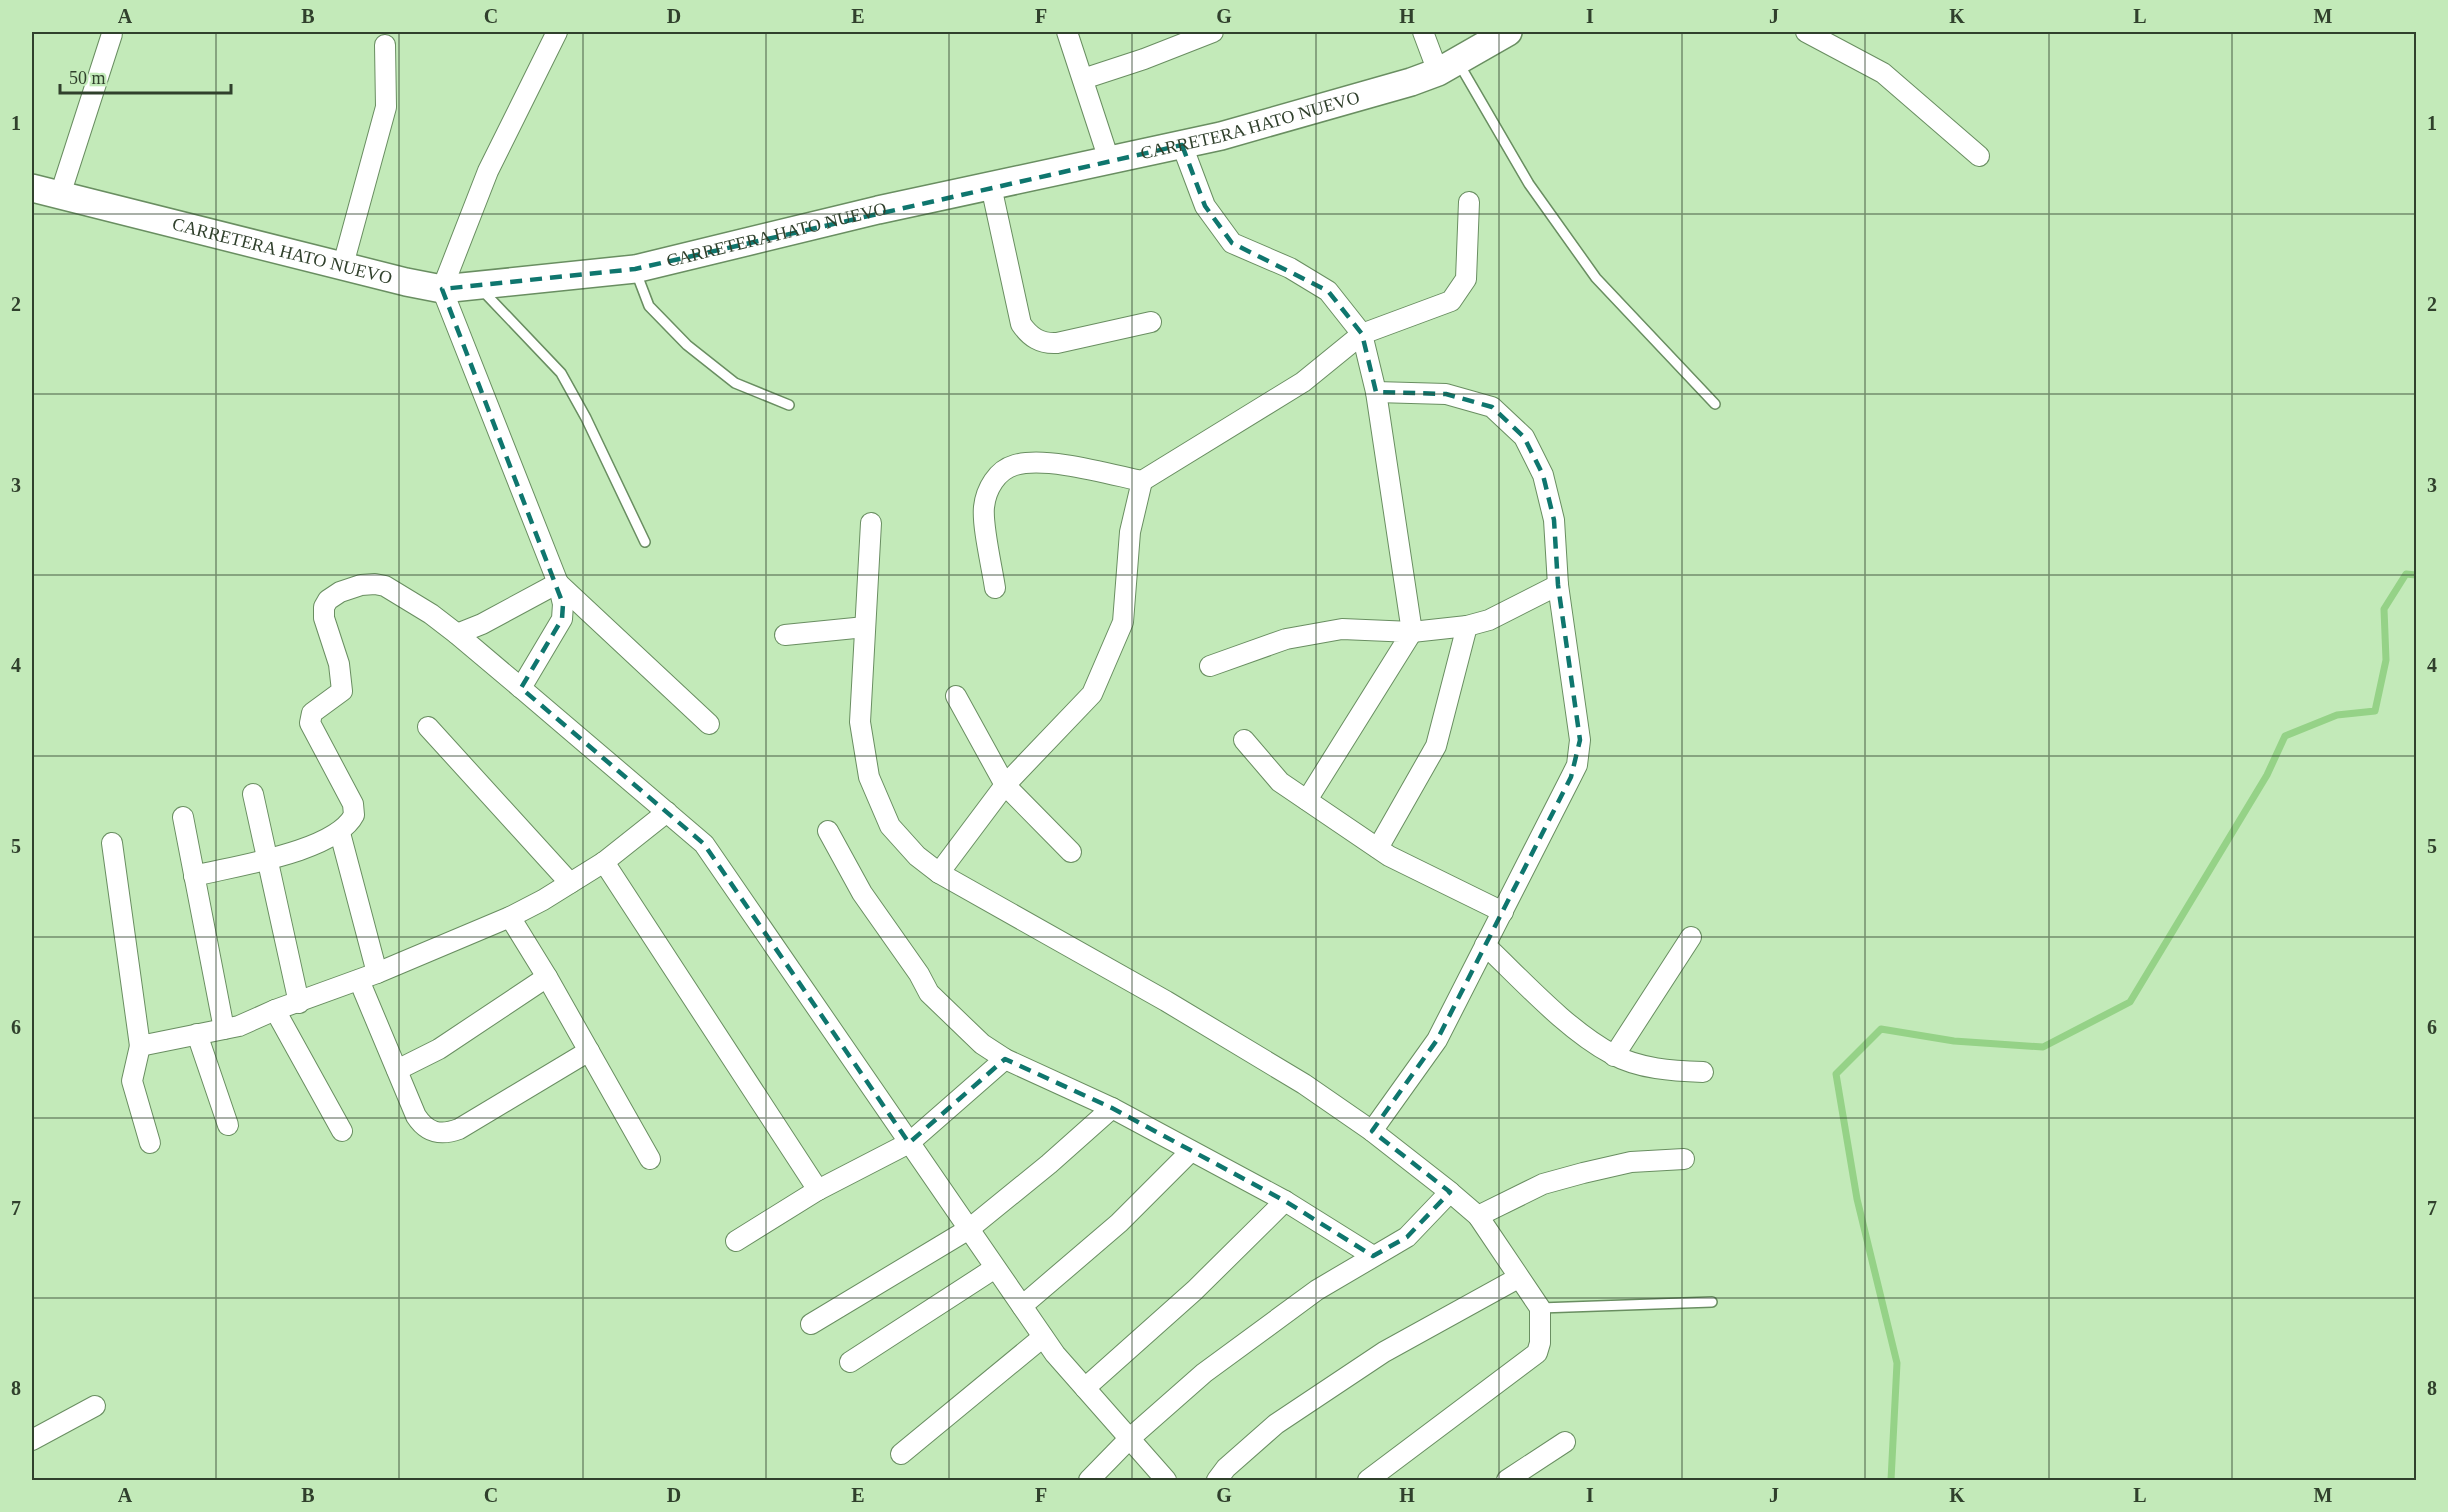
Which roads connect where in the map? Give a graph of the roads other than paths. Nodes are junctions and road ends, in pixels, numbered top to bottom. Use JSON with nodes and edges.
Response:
{"nodes":[{"id":1,"x":557,"y":32,"type":"edge"},
{"id":2,"x":1067,"y":32,"type":"edge"},
{"id":3,"x":1209,"y":32,"type":"edge"},
{"id":4,"x":1423,"y":32,"type":"edge"},
{"id":5,"x":1508,"y":32,"type":"edge"},
{"id":6,"x":1806,"y":32,"type":"edge"},
{"id":7,"x":112,"y":34,"type":"dead end"},
{"id":8,"x":385,"y":45,"type":"dead end"},
{"id":9,"x":1448,"y":67,"type":"junction"},
{"id":10,"x":1083,"y":79,"type":"junction"},
{"id":11,"x":1182,"y":144,"type":"junction"},
{"id":12,"x":1979,"y":156,"type":"dead end"},
{"id":13,"x":1109,"y":160,"type":"junction"},
{"id":14,"x":991,"y":186,"type":"junction"},
{"id":15,"x":32,"y":188,"type":"edge"},
{"id":16,"x":60,"y":195,"type":"junction"},
{"id":17,"x":1468,"y":202,"type":"dead end"},
{"id":18,"x":343,"y":265,"type":"junction"},
{"id":19,"x":635,"y":269,"type":"junction"},
{"id":20,"x":480,"y":287,"type":"junction"},
{"id":21,"x":442,"y":289,"type":"junction"},
{"id":22,"x":1150,"y":322,"type":"dead end"},
{"id":23,"x":1362,"y":334,"type":"junction"},
{"id":24,"x":1376,"y":392,"type":"junction"},
{"id":25,"x":1715,"y":404,"type":"dead end"},
{"id":26,"x":789,"y":405,"type":"dead end"},
{"id":27,"x":1142,"y":481,"type":"junction"},
{"id":28,"x":871,"y":523,"type":"dead end"},
{"id":29,"x":645,"y":542,"type":"dead end"},
{"id":30,"x":558,"y":583,"type":"junction"},
{"id":31,"x":1558,"y":585,"type":"junction"},
{"id":32,"x":995,"y":588,"type":"dead end"},
{"id":33,"x":1467,"y":626,"type":"junction"},
{"id":34,"x":865,"y":627,"type":"junction"},
{"id":35,"x":1412,"y":632,"type":"junction"},
{"id":36,"x":458,"y":634,"type":"junction"},
{"id":37,"x":785,"y":635,"type":"dead end"},
{"id":38,"x":1210,"y":666,"type":"dead end"},
{"id":39,"x":521,"y":688,"type":"junction"},
{"id":40,"x":956,"y":696,"type":"dead end"},
{"id":41,"x":709,"y":724,"type":"dead end"},
{"id":42,"x":428,"y":727,"type":"dead end"},
{"id":43,"x":1244,"y":740,"type":"dead end"},
{"id":44,"x":1005,"y":785,"type":"junction"},
{"id":45,"x":253,"y":794,"type":"dead end"},
{"id":46,"x":1307,"y":800,"type":"junction"},
{"id":47,"x":668,"y":812,"type":"junction"},
{"id":48,"x":183,"y":817,"type":"dead end"},
{"id":49,"x":828,"y":831,"type":"dead end"},
{"id":50,"x":340,"y":833,"type":"junction"},
{"id":51,"x":112,"y":843,"type":"dead end"},
{"id":52,"x":1378,"y":848,"type":"junction"},
{"id":53,"x":1071,"y":852,"type":"dead end"},
{"id":54,"x":267,"y":859,"type":"junction"},
{"id":55,"x":604,"y":862,"type":"junction"},
{"id":56,"x":939,"y":873,"type":"junction"},
{"id":57,"x":194,"y":876,"type":"junction"},
{"id":58,"x":570,"y":883,"type":"junction"},
{"id":59,"x":1503,"y":912,"type":"junction"},
{"id":60,"x":510,"y":917,"type":"junction"},
{"id":61,"x":1691,"y":937,"type":"dead end"},
{"id":62,"x":1485,"y":945,"type":"junction"},
{"id":63,"x":368,"y":977,"type":"junction"},
{"id":64,"x":547,"y":977,"type":"junction"},
{"id":65,"x":299,"y":1003,"type":"junction"},
{"id":66,"x":275,"y":1010,"type":"junction"},
{"id":67,"x":224,"y":1029,"type":"junction"},
{"id":68,"x":197,"y":1034,"type":"junction"},
{"id":69,"x":140,"y":1046,"type":"junction"},
{"id":70,"x":589,"y":1051,"type":"junction"},
{"id":71,"x":1614,"y":1056,"type":"junction"},
{"id":72,"x":1005,"y":1059,"type":"junction"},
{"id":73,"x":397,"y":1070,"type":"junction"},
{"id":74,"x":1703,"y":1072,"type":"dead end"},
{"id":75,"x":1112,"y":1108,"type":"junction"},
{"id":76,"x":228,"y":1125,"type":"dead end"},
{"id":77,"x":342,"y":1131,"type":"dead end"},
{"id":78,"x":1372,"y":1131,"type":"junction"},
{"id":79,"x":150,"y":1143,"type":"dead end"},
{"id":80,"x":909,"y":1143,"type":"junction"},
{"id":81,"x":1191,"y":1151,"type":"junction"},
{"id":82,"x":650,"y":1159,"type":"dead end"},
{"id":83,"x":1684,"y":1160,"type":"dead end"},
{"id":84,"x":819,"y":1190,"type":"junction"},
{"id":85,"x":1450,"y":1192,"type":"junction"},
{"id":86,"x":1285,"y":1201,"type":"junction"},
{"id":87,"x":1478,"y":1216,"type":"junction"},
{"id":88,"x":969,"y":1229,"type":"junction"},
{"id":89,"x":736,"y":1241,"type":"dead end"},
{"id":90,"x":1373,"y":1256,"type":"junction"},
{"id":91,"x":995,"y":1268,"type":"junction"},
{"id":92,"x":1518,"y":1278,"type":"junction"},
{"id":93,"x":1712,"y":1302,"type":"dead end"},
{"id":94,"x":1022,"y":1306,"type":"junction"},
{"id":95,"x":1540,"y":1308,"type":"junction"},
{"id":96,"x":811,"y":1324,"type":"dead end"},
{"id":97,"x":1043,"y":1337,"type":"junction"},
{"id":98,"x":850,"y":1362,"type":"dead end"},
{"id":99,"x":1085,"y":1388,"type":"junction"},
{"id":100,"x":95,"y":1406,"type":"dead end"},
{"id":101,"x":1129,"y":1439,"type":"junction"},
{"id":102,"x":32,"y":1440,"type":"edge"},
{"id":103,"x":1565,"y":1442,"type":"dead end"},
{"id":104,"x":901,"y":1454,"type":"dead end"},
{"id":105,"x":1089,"y":1480,"type":"edge"},
{"id":106,"x":1166,"y":1480,"type":"edge"},
{"id":107,"x":1217,"y":1480,"type":"edge"},
{"id":108,"x":1368,"y":1480,"type":"edge"},
{"id":109,"x":1507,"y":1480,"type":"edge"}],
"edges":[{"from":1,"to":21,"type":"street"},
{"from":2,"to":10,"type":"street"},
{"from":3,"to":10,"type":"street"},
{"from":4,"to":9,"type":"street"},
{"from":5,"to":9,"type":"main road","name":"CARRETERA HATO NUEVO"},
{"from":6,"to":12,"type":"street"},
{"from":7,"to":16,"type":"street"},
{"from":8,"to":18,"type":"street"},
{"from":9,"to":11,"type":"main road","name":"CARRETERA HATO NUEVO"},
{"from":9,"to":25,"type":"lane"},
{"from":10,"to":13,"type":"street"},
{"from":11,"to":13,"type":"main road","name":"CARRETERA HATO NUEVO"},
{"from":11,"to":23,"type":"street"},
{"from":13,"to":14,"type":"main road","name":"CARRETERA HATO NUEVO"},
{"from":14,"to":19,"type":"main road","name":"CARRETERA HATO NUEVO"},
{"from":14,"to":22,"type":"street"},
{"from":15,"to":16,"type":"main road","name":"CARRETERA HATO NUEVO"},
{"from":16,"to":18,"type":"main road","name":"CARRETERA HATO NUEVO"},
{"from":17,"to":23,"type":"street"},
{"from":18,"to":21,"type":"main road","name":"CARRETERA HATO NUEVO"},
{"from":19,"to":20,"type":"main road","name":"CARRETERA HATO NUEVO"},
{"from":19,"to":26,"type":"lane"},
{"from":20,"to":21,"type":"main road","name":"CARRETERA HATO NUEVO"},
{"from":20,"to":29,"type":"lane"},
{"from":21,"to":30,"type":"street"},
{"from":23,"to":24,"type":"street"},
{"from":23,"to":27,"type":"street"},
{"from":24,"to":31,"type":"street"},
{"from":24,"to":35,"type":"street"},
{"from":27,"to":32,"type":"street"},
{"from":27,"to":44,"type":"street"},
{"from":28,"to":34,"type":"street"},
{"from":30,"to":36,"type":"street"},
{"from":30,"to":39,"type":"street"},
{"from":30,"to":41,"type":"street"},
{"from":31,"to":33,"type":"street"},
{"from":31,"to":59,"type":"street"},
{"from":33,"to":35,"type":"street"},
{"from":33,"to":52,"type":"street"},
{"from":34,"to":37,"type":"street"},
{"from":34,"to":56,"type":"street"},
{"from":35,"to":38,"type":"street"},
{"from":35,"to":46,"type":"street"},
{"from":36,"to":39,"type":"street"},
{"from":36,"to":50,"type":"street"},
{"from":39,"to":47,"type":"street"},
{"from":40,"to":44,"type":"street"},
{"from":42,"to":58,"type":"street"},
{"from":43,"to":46,"type":"street"},
{"from":44,"to":53,"type":"street"},
{"from":44,"to":56,"type":"street"},
{"from":45,"to":54,"type":"street"},
{"from":46,"to":52,"type":"street"},
{"from":47,"to":55,"type":"street"},
{"from":47,"to":80,"type":"street"},
{"from":48,"to":57,"type":"street"},
{"from":49,"to":72,"type":"street"},
{"from":50,"to":54,"type":"street"},
{"from":50,"to":63,"type":"street"},
{"from":51,"to":69,"type":"street"},
{"from":52,"to":59,"type":"street"},
{"from":54,"to":57,"type":"street"},
{"from":54,"to":65,"type":"street"},
{"from":55,"to":58,"type":"street"},
{"from":55,"to":84,"type":"street"},
{"from":56,"to":78,"type":"street"},
{"from":57,"to":67,"type":"street"},
{"from":58,"to":60,"type":"street"},
{"from":59,"to":62,"type":"street"},
{"from":60,"to":63,"type":"street"},
{"from":60,"to":64,"type":"street"},
{"from":61,"to":71,"type":"street"},
{"from":62,"to":71,"type":"street"},
{"from":62,"to":78,"type":"street"},
{"from":63,"to":65,"type":"street"},
{"from":63,"to":73,"type":"street"},
{"from":64,"to":70,"type":"street"},
{"from":64,"to":73,"type":"street"},
{"from":65,"to":66,"type":"street"},
{"from":66,"to":67,"type":"street"},
{"from":66,"to":77,"type":"street"},
{"from":67,"to":68,"type":"street"},
{"from":68,"to":69,"type":"street"},
{"from":68,"to":76,"type":"street"},
{"from":69,"to":79,"type":"street"},
{"from":70,"to":73,"type":"street"},
{"from":70,"to":82,"type":"street"},
{"from":71,"to":74,"type":"street"},
{"from":72,"to":75,"type":"street"},
{"from":72,"to":80,"type":"street"},
{"from":75,"to":81,"type":"street"},
{"from":75,"to":88,"type":"street"},
{"from":78,"to":85,"type":"street"},
{"from":80,"to":84,"type":"street"},
{"from":80,"to":88,"type":"street"},
{"from":81,"to":86,"type":"street"},
{"from":81,"to":94,"type":"street"},
{"from":83,"to":87,"type":"street"},
{"from":84,"to":89,"type":"street"},
{"from":85,"to":87,"type":"street"},
{"from":85,"to":90,"type":"street"},
{"from":86,"to":90,"type":"street"},
{"from":86,"to":99,"type":"street"},
{"from":87,"to":92,"type":"street"},
{"from":88,"to":91,"type":"street"},
{"from":88,"to":96,"type":"street"},
{"from":90,"to":101,"type":"street"},
{"from":91,"to":94,"type":"street"},
{"from":91,"to":98,"type":"street"},
{"from":92,"to":95,"type":"street"},
{"from":92,"to":107,"type":"street"},
{"from":93,"to":95,"type":"lane"},
{"from":94,"to":97,"type":"street"},
{"from":95,"to":108,"type":"street"},
{"from":97,"to":99,"type":"street"},
{"from":97,"to":104,"type":"street"},
{"from":99,"to":101,"type":"street"},
{"from":100,"to":102,"type":"street"},
{"from":101,"to":105,"type":"street"},
{"from":101,"to":106,"type":"street"},
{"from":103,"to":109,"type":"street"}]}
